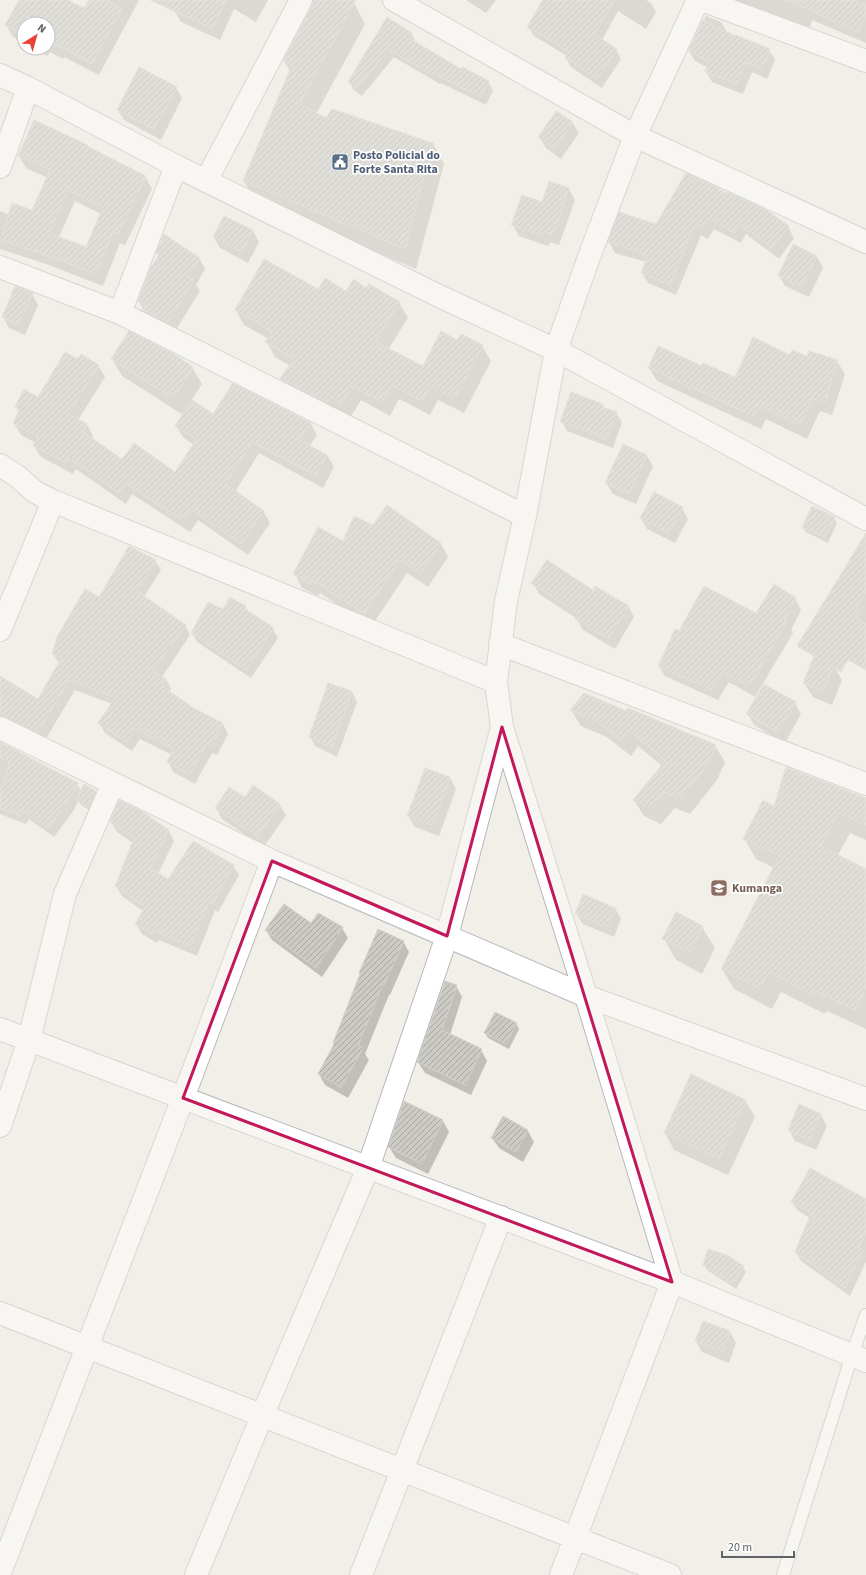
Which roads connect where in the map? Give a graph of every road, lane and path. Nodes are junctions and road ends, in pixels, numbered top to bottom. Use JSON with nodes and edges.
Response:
{"nodes":[{"id":1,"x":301,"y":0,"type":"edge"},
{"id":2,"x":394,"y":0,"type":"edge"},
{"id":3,"x":698,"y":0,"type":"edge"},
{"id":4,"x":702,"y":0,"type":"edge"},
{"id":5,"x":866,"y":61,"type":"edge"},
{"id":6,"x":0,"y":75,"type":"edge"},
{"id":7,"x":28,"y":88,"type":"junction"},
{"id":8,"x":635,"y":136,"type":"junction"},
{"id":9,"x":176,"y":166,"type":"junction"},
{"id":10,"x":0,"y":167,"type":"edge"},
{"id":11,"x":206,"y":181,"type":"junction"},
{"id":12,"x":866,"y":242,"type":"edge"},
{"id":13,"x":0,"y":267,"type":"edge"},
{"id":14,"x":120,"y":313,"type":"junction"},
{"id":15,"x":556,"y":350,"type":"junction"},
{"id":16,"x":0,"y":464,"type":"edge"},
{"id":17,"x":53,"y":501,"type":"junction"},
{"id":18,"x":525,"y":516,"type":"junction"},
{"id":19,"x":866,"y":519,"type":"edge"},
{"id":20,"x":1,"y":622,"type":"edge"},
{"id":21,"x":500,"y":644,"type":"junction"},
{"id":22,"x":496,"y":682,"type":"junction"},
{"id":23,"x":0,"y":728,"type":"edge"},
{"id":24,"x":502,"y":728,"type":"junction"},
{"id":25,"x":113,"y":783,"type":"junction"},
{"id":26,"x":866,"y":784,"type":"edge"},
{"id":27,"x":272,"y":861,"type":"junction"},
{"id":28,"x":447,"y":936,"type":"junction"},
{"id":29,"x":586,"y":996,"type":"junction"},
{"id":30,"x":0,"y":1029,"type":"edge"},
{"id":31,"x":29,"y":1040,"type":"junction"},
{"id":32,"x":183,"y":1098,"type":"junction"},
{"id":33,"x":866,"y":1099,"type":"edge"},
{"id":34,"x":0,"y":1126,"type":"edge"},
{"id":35,"x":368,"y":1168,"type":"junction"},
{"id":36,"x":501,"y":1218,"type":"junction"},
{"id":37,"x":672,"y":1282,"type":"junction"},
{"id":38,"x":0,"y":1313,"type":"edge"},
{"id":39,"x":866,"y":1315,"type":"edge"},
{"id":40,"x":87,"y":1348,"type":"junction"},
{"id":41,"x":859,"y":1358,"type":"edge"},
{"id":42,"x":262,"y":1416,"type":"junction"},
{"id":43,"x":401,"y":1470,"type":"junction"},
{"id":44,"x":574,"y":1538,"type":"junction"},
{"id":45,"x":0,"y":1573,"type":"edge"},
{"id":46,"x":196,"y":1575,"type":"edge"},
{"id":47,"x":361,"y":1575,"type":"edge"},
{"id":48,"x":561,"y":1575,"type":"edge"},
{"id":49,"x":670,"y":1575,"type":"edge"},
{"id":50,"x":783,"y":1575,"type":"edge"}],
"edges":[{"from":1,"to":11,"type":"street"},
{"from":2,"to":8,"type":"street"},
{"from":3,"to":8,"type":"street"},
{"from":4,"to":5,"type":"street"},
{"from":6,"to":7,"type":"street"},
{"from":7,"to":9,"type":"street"},
{"from":7,"to":10,"type":"street"},
{"from":8,"to":12,"type":"street"},
{"from":8,"to":15,"type":"street"},
{"from":9,"to":11,"type":"street"},
{"from":9,"to":14,"type":"street"},
{"from":11,"to":15,"type":"street"},
{"from":13,"to":14,"type":"street"},
{"from":14,"to":18,"type":"street"},
{"from":15,"to":18,"type":"street"},
{"from":15,"to":19,"type":"street"},
{"from":16,"to":17,"type":"street"},
{"from":17,"to":20,"type":"street"},
{"from":17,"to":22,"type":"street"},
{"from":18,"to":21,"type":"street"},
{"from":21,"to":22,"type":"street"},
{"from":21,"to":26,"type":"street"},
{"from":22,"to":24,"type":"street"},
{"from":23,"to":25,"type":"street"},
{"from":24,"to":28,"type":"street"},
{"from":24,"to":29,"type":"street"},
{"from":25,"to":27,"type":"street"},
{"from":25,"to":31,"type":"street"},
{"from":27,"to":28,"type":"street"},
{"from":27,"to":32,"type":"street"},
{"from":28,"to":29,"type":"street"},
{"from":28,"to":35,"type":"street"},
{"from":29,"to":33,"type":"street"},
{"from":29,"to":37,"type":"street"},
{"from":30,"to":31,"type":"street"},
{"from":31,"to":32,"type":"street"},
{"from":31,"to":34,"type":"street"},
{"from":32,"to":35,"type":"street"},
{"from":32,"to":40,"type":"street"},
{"from":35,"to":36,"type":"street"},
{"from":35,"to":42,"type":"street"},
{"from":36,"to":37,"type":"street"},
{"from":36,"to":43,"type":"street"},
{"from":37,"to":41,"type":"street"},
{"from":37,"to":44,"type":"street"},
{"from":38,"to":40,"type":"street"},
{"from":39,"to":41,"type":"lane"},
{"from":40,"to":42,"type":"street"},
{"from":40,"to":45,"type":"street"},
{"from":41,"to":50,"type":"lane"},
{"from":42,"to":43,"type":"street"},
{"from":42,"to":46,"type":"street"},
{"from":43,"to":44,"type":"street"},
{"from":43,"to":47,"type":"street"},
{"from":44,"to":48,"type":"street"},
{"from":44,"to":49,"type":"street"}]}
